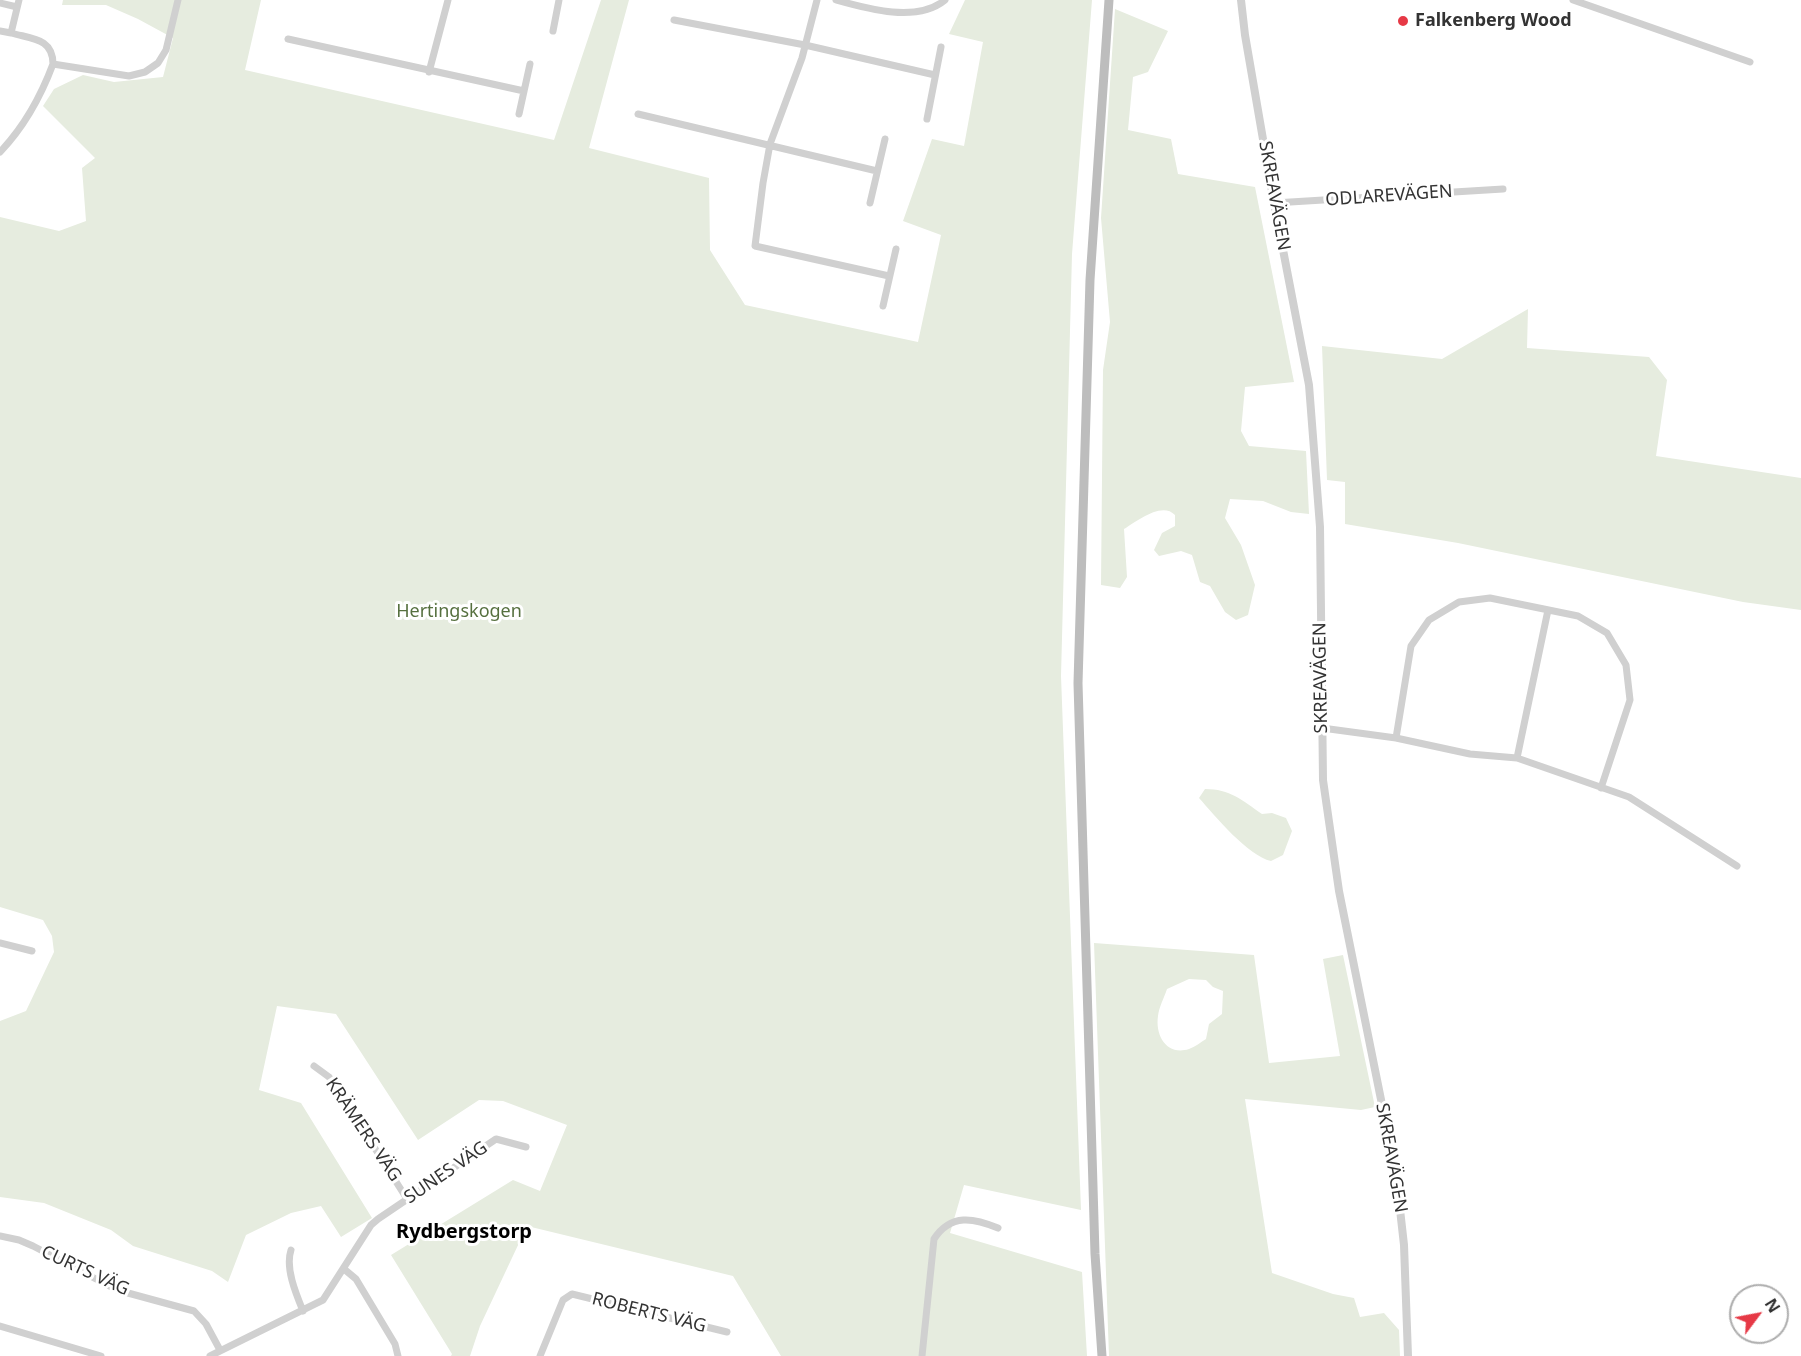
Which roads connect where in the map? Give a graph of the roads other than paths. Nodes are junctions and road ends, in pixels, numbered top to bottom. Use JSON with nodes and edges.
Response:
{"nodes":[{"id":1,"x":178,"y":0,"type":"edge"},
{"id":2,"x":448,"y":0,"type":"edge"},
{"id":3,"x":559,"y":0,"type":"edge"},
{"id":4,"x":817,"y":0,"type":"edge"},
{"id":5,"x":836,"y":0,"type":"edge"},
{"id":6,"x":945,"y":0,"type":"edge"},
{"id":7,"x":1109,"y":0,"type":"edge"},
{"id":8,"x":1241,"y":0,"type":"edge"},
{"id":9,"x":1573,"y":0,"type":"edge"},
{"id":10,"x":847,"y":1,"type":"edge"},
{"id":11,"x":0,"y":3,"type":"edge"},
{"id":12,"x":18,"y":4,"type":"edge"},
{"id":13,"x":674,"y":20,"type":"dead end"},
{"id":14,"x":0,"y":31,"type":"edge"},
{"id":15,"x":553,"y":31,"type":"dead end"},
{"id":16,"x":11,"y":33,"type":"junction"},
{"id":17,"x":288,"y":39,"type":"dead end"},
{"id":18,"x":805,"y":45,"type":"junction"},
{"id":19,"x":941,"y":47,"type":"dead end"},
{"id":20,"x":1749,"y":62,"type":"dead end"},
{"id":21,"x":53,"y":64,"type":"junction"},
{"id":22,"x":530,"y":64,"type":"dead end"},
{"id":23,"x":429,"y":72,"type":"junction"},
{"id":24,"x":936,"y":75,"type":"junction"},
{"id":25,"x":524,"y":91,"type":"junction"},
{"id":26,"x":519,"y":114,"type":"dead end"},
{"id":27,"x":638,"y":114,"type":"dead end"},
{"id":28,"x":927,"y":119,"type":"dead end"},
{"id":29,"x":885,"y":139,"type":"dead end"},
{"id":30,"x":770,"y":144,"type":"junction"},
{"id":31,"x":0,"y":152,"type":"edge"},
{"id":32,"x":877,"y":171,"type":"junction"},
{"id":33,"x":1503,"y":189,"type":"dead end"},
{"id":34,"x":870,"y":203,"type":"dead end"},
{"id":35,"x":1274,"y":203,"type":"junction"},
{"id":36,"x":896,"y":249,"type":"dead end"},
{"id":37,"x":889,"y":276,"type":"junction"},
{"id":38,"x":883,"y":306,"type":"dead end"},
{"id":39,"x":1548,"y":610,"type":"junction"},
{"id":40,"x":1322,"y":728,"type":"junction"},
{"id":41,"x":1396,"y":738,"type":"junction"},
{"id":42,"x":1517,"y":758,"type":"junction"},
{"id":43,"x":1601,"y":788,"type":"junction"},
{"id":44,"x":1737,"y":866,"type":"dead end"},
{"id":45,"x":0,"y":944,"type":"edge"},
{"id":46,"x":32,"y":951,"type":"dead end"},
{"id":47,"x":314,"y":1066,"type":"dead end"},
{"id":48,"x":526,"y":1147,"type":"dead end"},
{"id":49,"x":407,"y":1199,"type":"junction"},
{"id":50,"x":998,"y":1228,"type":"dead end"},
{"id":51,"x":0,"y":1236,"type":"edge"},
{"id":52,"x":291,"y":1250,"type":"dead end"},
{"id":53,"x":344,"y":1269,"type":"junction"},
{"id":54,"x":303,"y":1311,"type":"junction"},
{"id":55,"x":0,"y":1326,"type":"edge"},
{"id":56,"x":727,"y":1332,"type":"dead end"},
{"id":57,"x":220,"y":1350,"type":"junction"},
{"id":58,"x":101,"y":1356,"type":"edge"},
{"id":59,"x":210,"y":1356,"type":"edge"},
{"id":60,"x":398,"y":1356,"type":"edge"},
{"id":61,"x":540,"y":1356,"type":"edge"},
{"id":62,"x":922,"y":1356,"type":"edge"},
{"id":63,"x":1102,"y":1356,"type":"edge"},
{"id":64,"x":1408,"y":1356,"type":"edge"}],
"edges":[{"from":1,"to":21,"type":"street"},
{"from":2,"to":23,"type":"street"},
{"from":3,"to":15,"type":"street"},
{"from":4,"to":18,"type":"street"},
{"from":5,"to":10,"type":"street"},
{"from":6,"to":10,"type":"street"},
{"from":7,"to":63,"type":"main road"},
{"from":8,"to":35,"type":"street","name":"SKREAVÄGEN"},
{"from":9,"to":20,"type":"street"},
{"from":11,"to":12,"type":"street"},
{"from":12,"to":16,"type":"street"},
{"from":13,"to":18,"type":"street"},
{"from":14,"to":16,"type":"street"},
{"from":16,"to":21,"type":"street"},
{"from":17,"to":23,"type":"street"},
{"from":18,"to":24,"type":"street"},
{"from":18,"to":30,"type":"street"},
{"from":19,"to":24,"type":"street"},
{"from":21,"to":31,"type":"street"},
{"from":22,"to":25,"type":"street"},
{"from":23,"to":25,"type":"street"},
{"from":24,"to":28,"type":"street"},
{"from":25,"to":26,"type":"street"},
{"from":27,"to":30,"type":"street"},
{"from":29,"to":32,"type":"street"},
{"from":30,"to":32,"type":"street"},
{"from":30,"to":37,"type":"street"},
{"from":32,"to":34,"type":"street"},
{"from":33,"to":35,"type":"street","name":"ODLAREVÄGEN"},
{"from":35,"to":40,"type":"street","name":"SKREAVÄGEN"},
{"from":36,"to":37,"type":"street"},
{"from":37,"to":38,"type":"street"},
{"from":39,"to":41,"type":"street"},
{"from":39,"to":42,"type":"street"},
{"from":39,"to":43,"type":"street"},
{"from":40,"to":41,"type":"street"},
{"from":40,"to":64,"type":"street","name":"SKREAVÄGEN"},
{"from":41,"to":42,"type":"street"},
{"from":42,"to":43,"type":"street"},
{"from":43,"to":44,"type":"street"},
{"from":45,"to":46,"type":"street"},
{"from":47,"to":49,"type":"street","name":"KRÄMERS VÄG"},
{"from":48,"to":49,"type":"street","name":"SUNES VÄG"},
{"from":49,"to":53,"type":"street","name":"SUNES VÄG"},
{"from":50,"to":62,"type":"street"},
{"from":51,"to":57,"type":"street","name":"CURTS VÄG"},
{"from":52,"to":54,"type":"street"},
{"from":53,"to":54,"type":"street","name":"SUNES VÄG"},
{"from":53,"to":60,"type":"street"},
{"from":54,"to":57,"type":"street","name":"SUNES VÄG"},
{"from":55,"to":58,"type":"street"},
{"from":56,"to":61,"type":"street","name":"ROBERTS VÄG"},
{"from":57,"to":59,"type":"street","name":"SUNES VÄG"}]}
